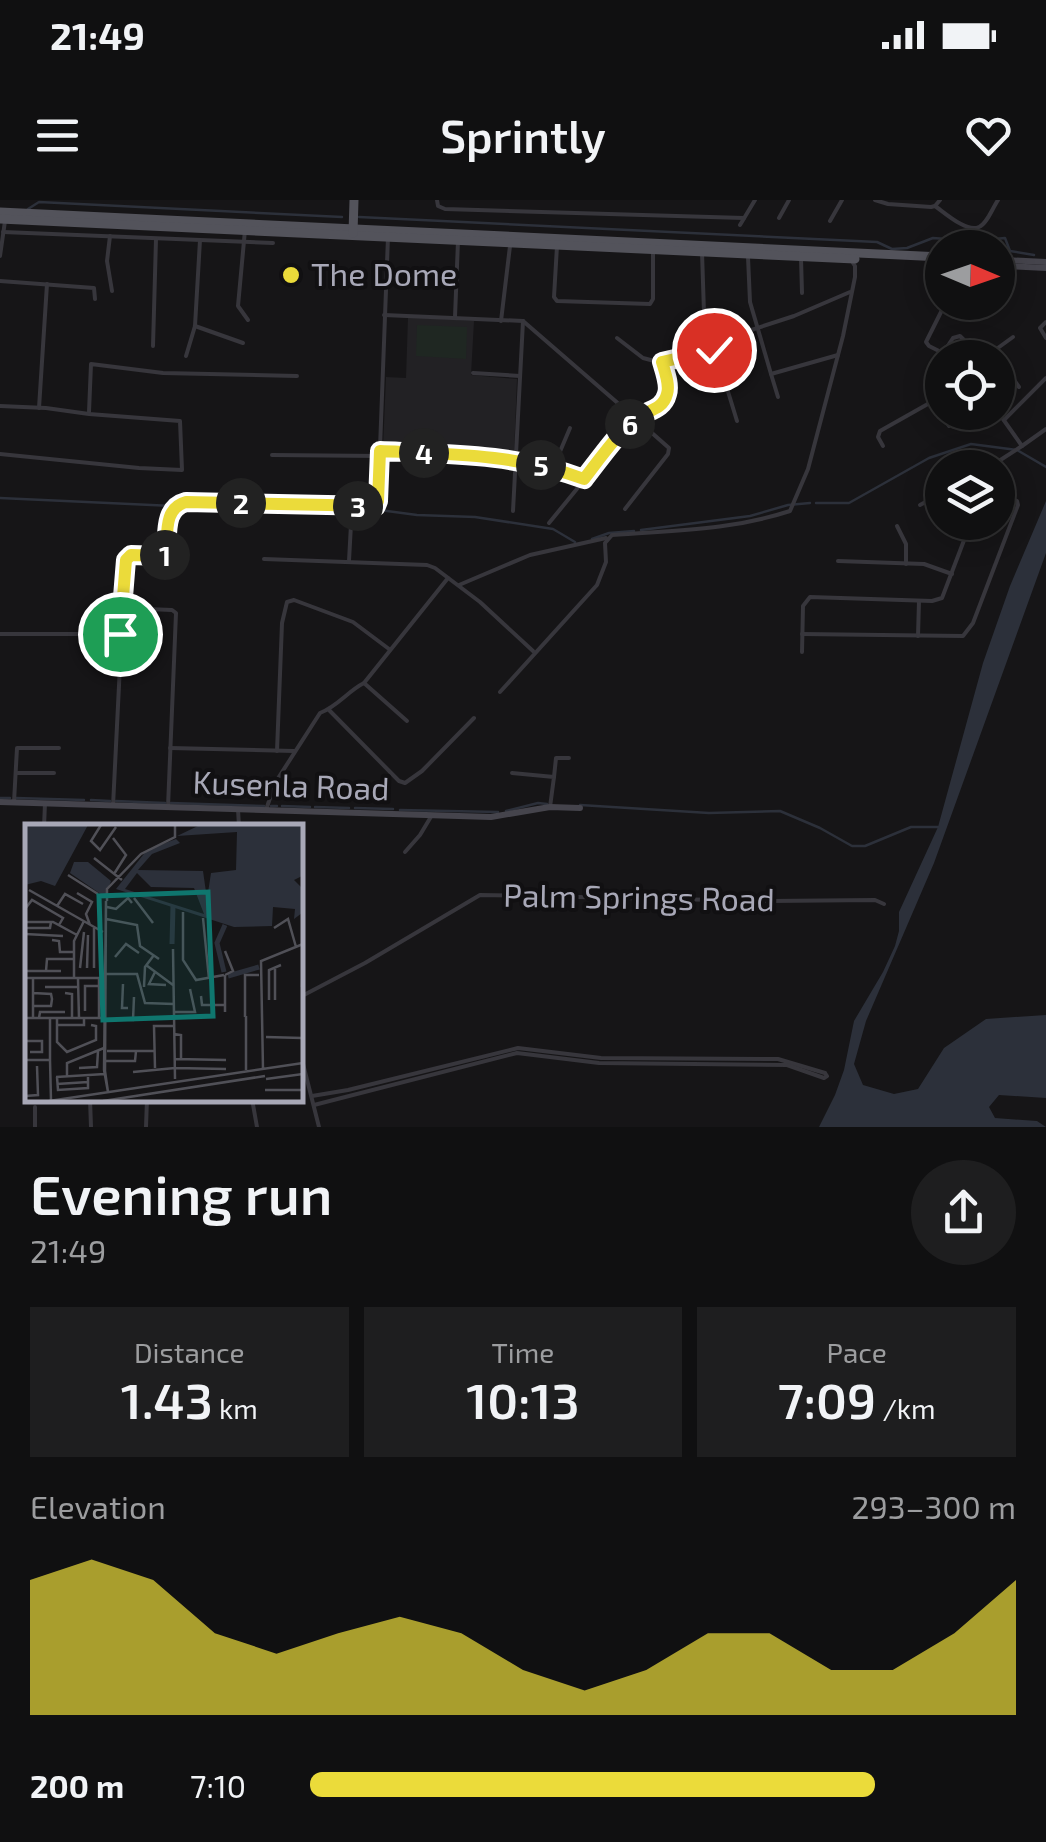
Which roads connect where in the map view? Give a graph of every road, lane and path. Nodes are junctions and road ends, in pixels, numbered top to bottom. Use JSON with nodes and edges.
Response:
{"nodes":[{"id":1,"x":13,"y":200,"type":"edge"},
{"id":2,"x":351,"y":200,"type":"edge"},
{"id":3,"x":756,"y":200,"type":"edge"},
{"id":4,"x":789,"y":200,"type":"edge"},
{"id":5,"x":842,"y":200,"type":"edge"},
{"id":6,"x":875,"y":200,"type":"edge"},
{"id":7,"x":940,"y":200,"type":"edge"},
{"id":8,"x":998,"y":200,"type":"edge"},
{"id":9,"x":892,"y":202,"type":"edge"},
{"id":10,"x":438,"y":203,"type":"edge"},
{"id":11,"x":935,"y":206,"type":"junction"},
{"id":12,"x":6,"y":217,"type":"edge"},
{"id":13,"x":744,"y":218,"type":"junction"},
{"id":14,"x":778,"y":218,"type":"dead end"},
{"id":15,"x":830,"y":221,"type":"dead end"},
{"id":16,"x":740,"y":225,"type":"dead end"},
{"id":17,"x":244,"y":230,"type":"junction"},
{"id":18,"x":3,"y":232,"type":"junction"},
{"id":19,"x":350,"y":232,"type":"junction"},
{"id":20,"x":110,"y":236,"type":"junction"},
{"id":21,"x":388,"y":237,"type":"junction"},
{"id":22,"x":156,"y":238,"type":"junction"},
{"id":23,"x":200,"y":240,"type":"junction"},
{"id":24,"x":511,"y":240,"type":"junction"},
{"id":25,"x":458,"y":241,"type":"junction"},
{"id":26,"x":244,"y":242,"type":"junction"},
{"id":27,"x":557,"y":242,"type":"junction"},
{"id":28,"x":273,"y":243,"type":"dead end"},
{"id":29,"x":654,"y":250,"type":"junction"},
{"id":30,"x":748,"y":251,"type":"junction"},
{"id":31,"x":702,"y":252,"type":"junction"},
{"id":32,"x":0,"y":256,"type":"edge"},
{"id":33,"x":801,"y":257,"type":"junction"},
{"id":34,"x":850,"y":258,"type":"junction"},
{"id":35,"x":925,"y":259,"type":"edge"},
{"id":36,"x":925,"y":260,"type":"edge"},
{"id":37,"x":1015,"y":264,"type":"edge"},
{"id":38,"x":1046,"y":265,"type":"edge"},
{"id":39,"x":0,"y":281,"type":"edge"},
{"id":40,"x":47,"y":284,"type":"junction"},
{"id":41,"x":112,"y":291,"type":"dead end"},
{"id":42,"x":852,"y":291,"type":"junction"},
{"id":43,"x":802,"y":293,"type":"dead end"},
{"id":44,"x":94,"y":299,"type":"dead end"},
{"id":45,"x":384,"y":315,"type":"junction"},
{"id":46,"x":455,"y":318,"type":"junction"},
{"id":47,"x":248,"y":320,"type":"dead end"},
{"id":48,"x":501,"y":321,"type":"junction"},
{"id":49,"x":524,"y":322,"type":"junction"},
{"id":50,"x":1046,"y":322,"type":"edge"},
{"id":51,"x":195,"y":326,"type":"junction"},
{"id":52,"x":758,"y":328,"type":"junction"},
{"id":53,"x":1013,"y":336,"type":"dead end"},
{"id":54,"x":617,"y":338,"type":"dead end"},
{"id":55,"x":1046,"y":338,"type":"edge"},
{"id":56,"x":1008,"y":340,"type":"edge"},
{"id":57,"x":243,"y":344,"type":"dead end"},
{"id":58,"x":153,"y":346,"type":"dead end"},
{"id":59,"x":714,"y":350,"type":"junction"},
{"id":60,"x":838,"y":355,"type":"junction"},
{"id":61,"x":186,"y":356,"type":"dead end"},
{"id":62,"x":662,"y":362,"type":"junction"},
{"id":63,"x":473,"y":372,"type":"dead end"},
{"id":64,"x":771,"y":374,"type":"junction"},
{"id":65,"x":297,"y":376,"type":"dead end"},
{"id":66,"x":520,"y":376,"type":"junction"},
{"id":67,"x":1046,"y":378,"type":"edge"},
{"id":68,"x":1015,"y":382,"type":"edge"},
{"id":69,"x":1018,"y":387,"type":"dead end"},
{"id":70,"x":778,"y":397,"type":"dead end"},
{"id":71,"x":0,"y":406,"type":"edge"},
{"id":72,"x":925,"y":406,"type":"edge"},
{"id":73,"x":40,"y":408,"type":"junction"},
{"id":74,"x":1015,"y":409,"type":"edge"},
{"id":75,"x":89,"y":414,"type":"junction"},
{"id":76,"x":635,"y":418,"type":"junction"},
{"id":77,"x":736,"y":421,"type":"dead end"},
{"id":78,"x":570,"y":428,"type":"dead end"},
{"id":79,"x":1046,"y":429,"type":"edge"},
{"id":80,"x":1011,"y":430,"type":"edge"},
{"id":81,"x":882,"y":446,"type":"dead end"},
{"id":82,"x":1022,"y":446,"type":"junction"},
{"id":83,"x":1015,"y":451,"type":"edge"},
{"id":84,"x":0,"y":454,"type":"edge"},
{"id":85,"x":380,"y":454,"type":"junction"},
{"id":86,"x":272,"y":455,"type":"dead end"},
{"id":87,"x":517,"y":460,"type":"junction"},
{"id":88,"x":553,"y":468,"type":"junction"},
{"id":89,"x":584,"y":479,"type":"junction"},
{"id":90,"x":925,"y":502,"type":"edge"},
{"id":91,"x":920,"y":505,"type":"dead end"},
{"id":92,"x":352,"y":506,"type":"junction"},
{"id":93,"x":625,"y":509,"type":"dead end"},
{"id":94,"x":512,"y":512,"type":"dead end"},
{"id":95,"x":549,"y":524,"type":"dead end"},
{"id":96,"x":897,"y":526,"type":"dead end"},
{"id":97,"x":608,"y":538,"type":"junction"},
{"id":98,"x":964,"y":540,"type":"edge"},
{"id":99,"x":1005,"y":540,"type":"edge"},
{"id":100,"x":264,"y":559,"type":"dead end"},
{"id":101,"x":349,"y":561,"type":"junction"},
{"id":102,"x":838,"y":562,"type":"dead end"},
{"id":103,"x":906,"y":564,"type":"junction"},
{"id":104,"x":952,"y":574,"type":"junction"},
{"id":105,"x":448,"y":577,"type":"junction"},
{"id":106,"x":458,"y":585,"type":"junction"},
{"id":107,"x":919,"y":601,"type":"junction"},
{"id":108,"x":122,"y":608,"type":"junction"},
{"id":109,"x":0,"y":634,"type":"edge"},
{"id":110,"x":120,"y":634,"type":"junction"},
{"id":111,"x":802,"y":634,"type":"junction"},
{"id":112,"x":918,"y":637,"type":"junction"},
{"id":113,"x":390,"y":650,"type":"junction"},
{"id":114,"x":534,"y":652,"type":"junction"},
{"id":115,"x":802,"y":652,"type":"dead end"},
{"id":116,"x":364,"y":682,"type":"junction"},
{"id":117,"x":500,"y":692,"type":"dead end"},
{"id":118,"x":329,"y":710,"type":"junction"},
{"id":119,"x":474,"y":718,"type":"dead end"},
{"id":120,"x":407,"y":721,"type":"dead end"},
{"id":121,"x":59,"y":748,"type":"dead end"},
{"id":122,"x":170,"y":748,"type":"junction"},
{"id":123,"x":277,"y":751,"type":"junction"},
{"id":124,"x":294,"y":752,"type":"junction"},
{"id":125,"x":569,"y":758,"type":"dead end"},
{"id":126,"x":54,"y":772,"type":"dead end"},
{"id":127,"x":16,"y":773,"type":"junction"},
{"id":128,"x":512,"y":773,"type":"dead end"},
{"id":129,"x":554,"y":777,"type":"junction"},
{"id":130,"x":0,"y":802,"type":"edge"},
{"id":131,"x":14,"y":802,"type":"junction"},
{"id":132,"x":45,"y":804,"type":"junction"},
{"id":133,"x":551,"y":805,"type":"junction"},
{"id":134,"x":113,"y":806,"type":"junction"},
{"id":135,"x":168,"y":807,"type":"junction"},
{"id":136,"x":580,"y":808,"type":"dead end"},
{"id":137,"x":238,"y":809,"type":"junction"},
{"id":138,"x":266,"y":810,"type":"junction"},
{"id":139,"x":432,"y":815,"type":"junction"},
{"id":140,"x":44,"y":824,"type":"edge"},
{"id":141,"x":239,"y":824,"type":"edge"},
{"id":142,"x":405,"y":852,"type":"dead end"},
{"id":143,"x":884,"y":904,"type":"dead end"},
{"id":144,"x":302,"y":996,"type":"edge"},
{"id":145,"x":302,"y":1059,"type":"edge"},
{"id":146,"x":332,"y":1092,"type":"junction"},
{"id":147,"x":312,"y":1096,"type":"junction"},
{"id":148,"x":147,"y":1102,"type":"edge"},
{"id":149,"x":252,"y":1102,"type":"edge"},
{"id":150,"x":334,"y":1102,"type":"junction"},
{"id":151,"x":314,"y":1105,"type":"junction"},
{"id":152,"x":35,"y":1107,"type":"dead end"},
{"id":153,"x":35,"y":1127,"type":"edge"},
{"id":154,"x":146,"y":1127,"type":"edge"},
{"id":155,"x":257,"y":1127,"type":"edge"},
{"id":156,"x":319,"y":1127,"type":"edge"}],
"edges":[{"from":1,"to":12,"type":"main road"},
{"from":2,"to":19,"type":"main road"},
{"from":3,"to":13,"type":"street"},
{"from":4,"to":14,"type":"street"},
{"from":5,"to":15,"type":"street"},
{"from":6,"to":9,"type":"street"},
{"from":7,"to":11,"type":"street"},
{"from":8,"to":11,"type":"street"},
{"from":9,"to":11,"type":"street"},
{"from":10,"to":13,"type":"street"},
{"from":12,"to":17,"type":"main road"},
{"from":12,"to":18,"type":"street"},
{"from":12,"to":19,"type":"main road"},
{"from":13,"to":16,"type":"street"},
{"from":17,"to":19,"type":"main road"},
{"from":17,"to":26,"type":"street"},
{"from":18,"to":20,"type":"street"},
{"from":18,"to":32,"type":"street"},
{"from":19,"to":21,"type":"main road"},
{"from":19,"to":24,"type":"main road"},
{"from":20,"to":22,"type":"street"},
{"from":20,"to":41,"type":"street"},
{"from":21,"to":25,"type":"main road"},
{"from":21,"to":45,"type":"street"},
{"from":22,"to":23,"type":"street"},
{"from":22,"to":58,"type":"street"},
{"from":23,"to":26,"type":"street"},
{"from":23,"to":51,"type":"street"},
{"from":24,"to":25,"type":"main road"},
{"from":24,"to":27,"type":"main road"},
{"from":24,"to":48,"type":"street"},
{"from":25,"to":46,"type":"street"},
{"from":26,"to":28,"type":"street"},
{"from":26,"to":47,"type":"street"},
{"from":27,"to":29,"type":"main road"},
{"from":27,"to":29,"type":"street"},
{"from":27,"to":30,"type":"main road"},
{"from":29,"to":31,"type":"main road"},
{"from":30,"to":31,"type":"main road"},
{"from":30,"to":33,"type":"main road"},
{"from":30,"to":35,"type":"main road"},
{"from":30,"to":52,"type":"street"},
{"from":31,"to":59,"type":"street"},
{"from":33,"to":34,"type":"main road"},
{"from":33,"to":43,"type":"street"},
{"from":34,"to":36,"type":"main road"},
{"from":34,"to":42,"type":"street"},
{"from":37,"to":38,"type":"main road"},
{"from":39,"to":40,"type":"street"},
{"from":40,"to":44,"type":"street"},
{"from":40,"to":73,"type":"street"},
{"from":42,"to":52,"type":"street"},
{"from":42,"to":60,"type":"street"},
{"from":45,"to":46,"type":"street"},
{"from":45,"to":85,"type":"street"},
{"from":46,"to":48,"type":"street"},
{"from":48,"to":49,"type":"street"},
{"from":49,"to":66,"type":"street"},
{"from":49,"to":76,"type":"street"},
{"from":50,"to":55,"type":"street"},
{"from":51,"to":57,"type":"street"},
{"from":51,"to":61,"type":"street"},
{"from":52,"to":59,"type":"street"},
{"from":52,"to":64,"type":"street"},
{"from":53,"to":56,"type":"street"},
{"from":54,"to":62,"type":"street"},
{"from":59,"to":62,"type":"street"},
{"from":59,"to":77,"type":"street"},
{"from":60,"to":64,"type":"street"},
{"from":60,"to":97,"type":"street"},
{"from":62,"to":76,"type":"street"},
{"from":63,"to":66,"type":"street"},
{"from":64,"to":70,"type":"street"},
{"from":65,"to":75,"type":"street"},
{"from":66,"to":87,"type":"street"},
{"from":67,"to":74,"type":"street"},
{"from":68,"to":69,"type":"street"},
{"from":71,"to":73,"type":"street"},
{"from":72,"to":81,"type":"street"},
{"from":73,"to":75,"type":"street"},
{"from":75,"to":84,"type":"street"},
{"from":76,"to":89,"type":"street"},
{"from":76,"to":93,"type":"street"},
{"from":78,"to":88,"type":"street"},
{"from":79,"to":82,"type":"street"},
{"from":80,"to":82,"type":"street"},
{"from":82,"to":83,"type":"street"},
{"from":85,"to":86,"type":"street"},
{"from":85,"to":87,"type":"street"},
{"from":85,"to":92,"type":"street"},
{"from":87,"to":88,"type":"street"},
{"from":87,"to":94,"type":"street"},
{"from":88,"to":89,"type":"street"},
{"from":89,"to":95,"type":"street"},
{"from":90,"to":91,"type":"street"},
{"from":92,"to":101,"type":"street"},
{"from":92,"to":108,"type":"street"},
{"from":96,"to":103,"type":"street"},
{"from":97,"to":106,"type":"street"},
{"from":97,"to":114,"type":"street"},
{"from":98,"to":104,"type":"street"},
{"from":99,"to":112,"type":"street"},
{"from":100,"to":101,"type":"street"},
{"from":101,"to":105,"type":"street"},
{"from":102,"to":103,"type":"street"},
{"from":103,"to":104,"type":"street"},
{"from":104,"to":107,"type":"street"},
{"from":105,"to":106,"type":"street"},
{"from":105,"to":113,"type":"street"},
{"from":106,"to":114,"type":"street"},
{"from":107,"to":111,"type":"street"},
{"from":107,"to":112,"type":"street"},
{"from":108,"to":110,"type":"street"},
{"from":108,"to":122,"type":"street"},
{"from":109,"to":110,"type":"street"},
{"from":110,"to":134,"type":"street"},
{"from":111,"to":112,"type":"street"},
{"from":111,"to":115,"type":"street"},
{"from":113,"to":116,"type":"street"},
{"from":113,"to":123,"type":"street"},
{"from":114,"to":117,"type":"street"},
{"from":116,"to":118,"type":"street"},
{"from":116,"to":120,"type":"street"},
{"from":118,"to":119,"type":"street"},
{"from":118,"to":124,"type":"street"},
{"from":121,"to":127,"type":"street"},
{"from":122,"to":123,"type":"street"},
{"from":122,"to":135,"type":"street"},
{"from":123,"to":124,"type":"street"},
{"from":124,"to":138,"type":"street"},
{"from":125,"to":129,"type":"street"},
{"from":126,"to":127,"type":"street"},
{"from":127,"to":131,"type":"street"},
{"from":128,"to":129,"type":"street"},
{"from":129,"to":133,"type":"street"},
{"from":130,"to":131,"type":"main road","name":"Kusenla Road"},
{"from":131,"to":132,"type":"main road","name":"Kusenla Road"},
{"from":132,"to":134,"type":"main road","name":"Kusenla Road"},
{"from":132,"to":140,"type":"street"},
{"from":133,"to":136,"type":"main road","name":"Kusenla Road"},
{"from":133,"to":139,"type":"main road","name":"Kusenla Road"},
{"from":134,"to":135,"type":"main road","name":"Kusenla Road"},
{"from":135,"to":137,"type":"main road","name":"Kusenla Road"},
{"from":137,"to":138,"type":"main road","name":"Kusenla Road"},
{"from":137,"to":141,"type":"street"},
{"from":138,"to":139,"type":"main road","name":"Kusenla Road"},
{"from":139,"to":142,"type":"street"},
{"from":143,"to":144,"type":"street","name":"Palm Springs Road"},
{"from":145,"to":147,"type":"street"},
{"from":146,"to":147,"type":"street"},
{"from":146,"to":150,"type":"street"},
{"from":146,"to":150,"type":"street"},
{"from":147,"to":151,"type":"street"},
{"from":148,"to":154,"type":"street"},
{"from":149,"to":155,"type":"street"},
{"from":150,"to":151,"type":"street"},
{"from":151,"to":156,"type":"street"},
{"from":152,"to":153,"type":"street"}]}
